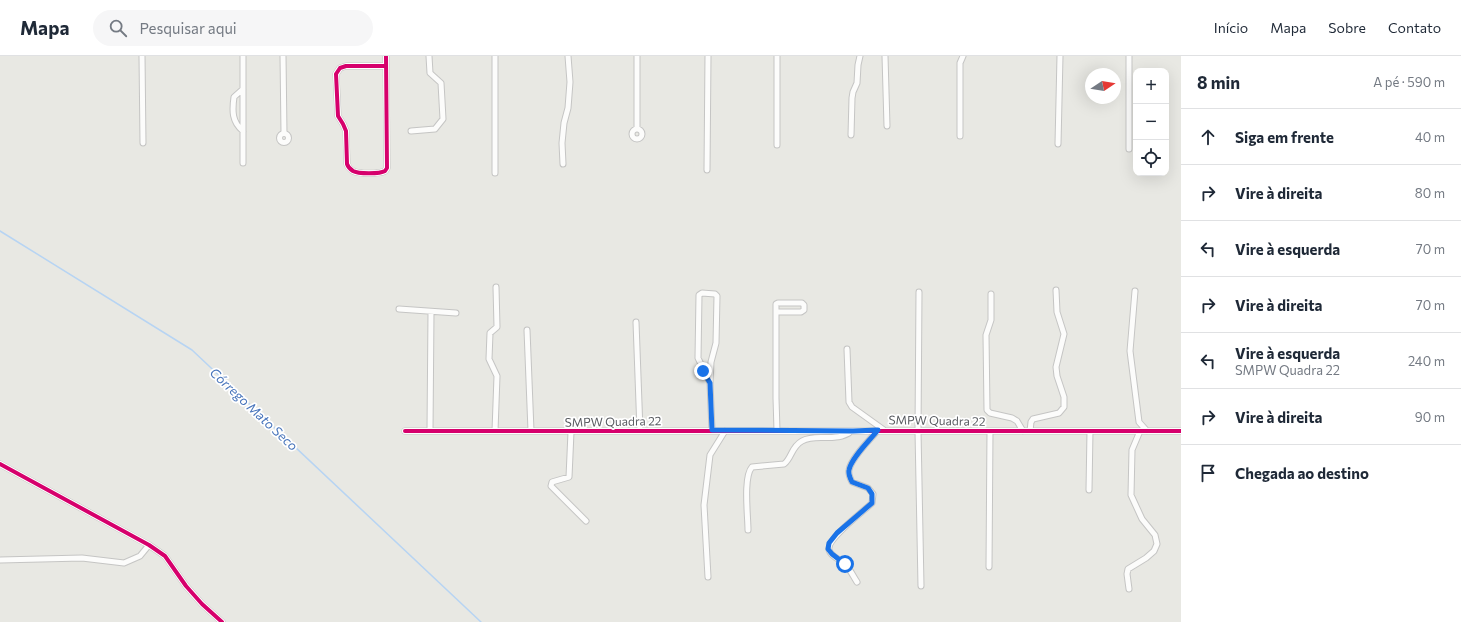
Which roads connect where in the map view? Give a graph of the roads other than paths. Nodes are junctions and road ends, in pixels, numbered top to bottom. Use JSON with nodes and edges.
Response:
{"nodes":[{"id":1,"x":142,"y":56,"type":"edge"},
{"id":2,"x":243,"y":56,"type":"edge"},
{"id":3,"x":283,"y":56,"type":"edge"},
{"id":4,"x":386,"y":56,"type":"edge"},
{"id":5,"x":429,"y":56,"type":"edge"},
{"id":6,"x":495,"y":56,"type":"edge"},
{"id":7,"x":568,"y":56,"type":"edge"},
{"id":8,"x":637,"y":56,"type":"edge"},
{"id":9,"x":708,"y":56,"type":"edge"},
{"id":10,"x":777,"y":56,"type":"edge"},
{"id":11,"x":860,"y":56,"type":"edge"},
{"id":12,"x":885,"y":56,"type":"edge"},
{"id":13,"x":963,"y":56,"type":"edge"},
{"id":14,"x":1060,"y":56,"type":"edge"},
{"id":15,"x":1129,"y":56,"type":"edge"},
{"id":16,"x":386,"y":66,"type":"junction"},
{"id":17,"x":243,"y":90,"type":"junction"},
{"id":18,"x":887,"y":126,"type":"dead end"},
{"id":19,"x":637,"y":128,"type":"dead end"},
{"id":20,"x":243,"y":131,"type":"junction"},
{"id":21,"x":411,"y":131,"type":"dead end"},
{"id":22,"x":284,"y":133,"type":"dead end"},
{"id":23,"x":851,"y":134,"type":"dead end"},
{"id":24,"x":960,"y":136,"type":"dead end"},
{"id":25,"x":143,"y":143,"type":"dead end"},
{"id":26,"x":1058,"y":144,"type":"dead end"},
{"id":27,"x":777,"y":145,"type":"dead end"},
{"id":28,"x":1129,"y":149,"type":"dead end"},
{"id":29,"x":243,"y":164,"type":"dead end"},
{"id":30,"x":563,"y":164,"type":"dead end"},
{"id":31,"x":707,"y":170,"type":"dead end"},
{"id":32,"x":495,"y":173,"type":"dead end"},
{"id":33,"x":496,"y":287,"type":"dead end"},
{"id":34,"x":1056,"y":290,"type":"dead end"},
{"id":35,"x":1135,"y":291,"type":"dead end"},
{"id":36,"x":920,"y":292,"type":"dead end"},
{"id":37,"x":991,"y":294,"type":"dead end"},
{"id":38,"x":783,"y":303,"type":"junction"},
{"id":39,"x":398,"y":309,"type":"dead end"},
{"id":40,"x":430,"y":312,"type":"junction"},
{"id":41,"x":776,"y":312,"type":"junction"},
{"id":42,"x":783,"y":312,"type":"junction"},
{"id":43,"x":456,"y":313,"type":"dead end"},
{"id":44,"x":636,"y":322,"type":"dead end"},
{"id":45,"x":527,"y":330,"type":"dead end"},
{"id":46,"x":847,"y":349,"type":"dead end"},
{"id":47,"x":710,"y":383,"type":"junction"},
{"id":48,"x":430,"y":430,"type":"junction"},
{"id":49,"x":712,"y":430,"type":"junction"},
{"id":50,"x":881,"y":430,"type":"junction"},
{"id":51,"x":405,"y":431,"type":"dead end"},
{"id":52,"x":495,"y":431,"type":"junction"},
{"id":53,"x":531,"y":431,"type":"junction"},
{"id":54,"x":640,"y":431,"type":"junction"},
{"id":55,"x":725,"y":431,"type":"junction"},
{"id":56,"x":778,"y":431,"type":"junction"},
{"id":57,"x":853,"y":431,"type":"junction"},
{"id":58,"x":918,"y":431,"type":"junction"},
{"id":59,"x":990,"y":431,"type":"junction"},
{"id":60,"x":1023,"y":431,"type":"junction"},
{"id":61,"x":1030,"y":431,"type":"junction"},
{"id":62,"x":1090,"y":431,"type":"junction"},
{"id":63,"x":1140,"y":431,"type":"junction"},
{"id":64,"x":1147,"y":431,"type":"junction"},
{"id":65,"x":1181,"y":431,"type":"edge"},
{"id":66,"x":571,"y":432,"type":"junction"},
{"id":67,"x":0,"y":464,"type":"edge"},
{"id":68,"x":1089,"y":490,"type":"dead end"},
{"id":69,"x":586,"y":521,"type":"dead end"},
{"id":70,"x":748,"y":530,"type":"dead end"},
{"id":71,"x":149,"y":545,"type":"junction"},
{"id":72,"x":0,"y":560,"type":"edge"},
{"id":73,"x":989,"y":567,"type":"dead end"},
{"id":74,"x":708,"y":577,"type":"dead end"},
{"id":75,"x":857,"y":582,"type":"dead end"},
{"id":76,"x":921,"y":586,"type":"dead end"},
{"id":77,"x":1129,"y":589,"type":"dead end"},
{"id":78,"x":222,"y":622,"type":"edge"}],
"edges":[{"from":1,"to":25,"type":"street"},
{"from":2,"to":17,"type":"street"},
{"from":3,"to":22,"type":"street"},
{"from":4,"to":16,"type":"street"},
{"from":5,"to":21,"type":"street"},
{"from":6,"to":32,"type":"street"},
{"from":7,"to":30,"type":"street"},
{"from":8,"to":19,"type":"street"},
{"from":9,"to":31,"type":"street"},
{"from":10,"to":27,"type":"street"},
{"from":11,"to":23,"type":"street"},
{"from":12,"to":18,"type":"street"},
{"from":13,"to":24,"type":"street"},
{"from":14,"to":26,"type":"street"},
{"from":15,"to":28,"type":"street"},
{"from":16,"to":16,"type":"street"},
{"from":17,"to":20,"type":"street"},
{"from":17,"to":20,"type":"street"},
{"from":20,"to":29,"type":"street"},
{"from":33,"to":52,"type":"street"},
{"from":34,"to":61,"type":"street"},
{"from":35,"to":64,"type":"street"},
{"from":36,"to":58,"type":"street"},
{"from":37,"to":60,"type":"street"},
{"from":38,"to":41,"type":"street"},
{"from":38,"to":42,"type":"street"},
{"from":38,"to":42,"type":"street"},
{"from":39,"to":40,"type":"street"},
{"from":40,"to":43,"type":"street"},
{"from":40,"to":48,"type":"street"},
{"from":41,"to":42,"type":"street"},
{"from":41,"to":56,"type":"street"},
{"from":44,"to":54,"type":"street"},
{"from":45,"to":53,"type":"street"},
{"from":46,"to":50,"type":"street"},
{"from":47,"to":47,"type":"street"},
{"from":47,"to":49,"type":"street"},
{"from":48,"to":51,"type":"street","name":"SMPW Quadra 22"},
{"from":48,"to":52,"type":"street","name":"SMPW Quadra 22"},
{"from":49,"to":54,"type":"street","name":"SMPW Quadra 22"},
{"from":49,"to":55,"type":"street","name":"SMPW Quadra 22"},
{"from":50,"to":57,"type":"street","name":"SMPW Quadra 22"},
{"from":50,"to":58,"type":"street","name":"SMPW Quadra 22"},
{"from":50,"to":75,"type":"street"},
{"from":52,"to":53,"type":"street","name":"SMPW Quadra 22"},
{"from":53,"to":66,"type":"street","name":"SMPW Quadra 22"},
{"from":54,"to":66,"type":"street","name":"SMPW Quadra 22"},
{"from":55,"to":56,"type":"street","name":"SMPW Quadra 22"},
{"from":55,"to":74,"type":"street"},
{"from":56,"to":57,"type":"street","name":"SMPW Quadra 22"},
{"from":57,"to":70,"type":"street"},
{"from":58,"to":59,"type":"street","name":"SMPW Quadra 22"},
{"from":58,"to":76,"type":"street"},
{"from":59,"to":60,"type":"street","name":"SMPW Quadra 22"},
{"from":59,"to":73,"type":"street"},
{"from":60,"to":61,"type":"street","name":"SMPW Quadra 22"},
{"from":61,"to":62,"type":"street","name":"SMPW Quadra 22"},
{"from":62,"to":63,"type":"street","name":"SMPW Quadra 22"},
{"from":62,"to":68,"type":"street"},
{"from":63,"to":64,"type":"street","name":"SMPW Quadra 22"},
{"from":63,"to":77,"type":"street"},
{"from":64,"to":65,"type":"street","name":"SMPW Quadra 22"},
{"from":66,"to":69,"type":"street"},
{"from":67,"to":71,"type":"street"},
{"from":71,"to":72,"type":"street"},
{"from":71,"to":78,"type":"street"}]}
